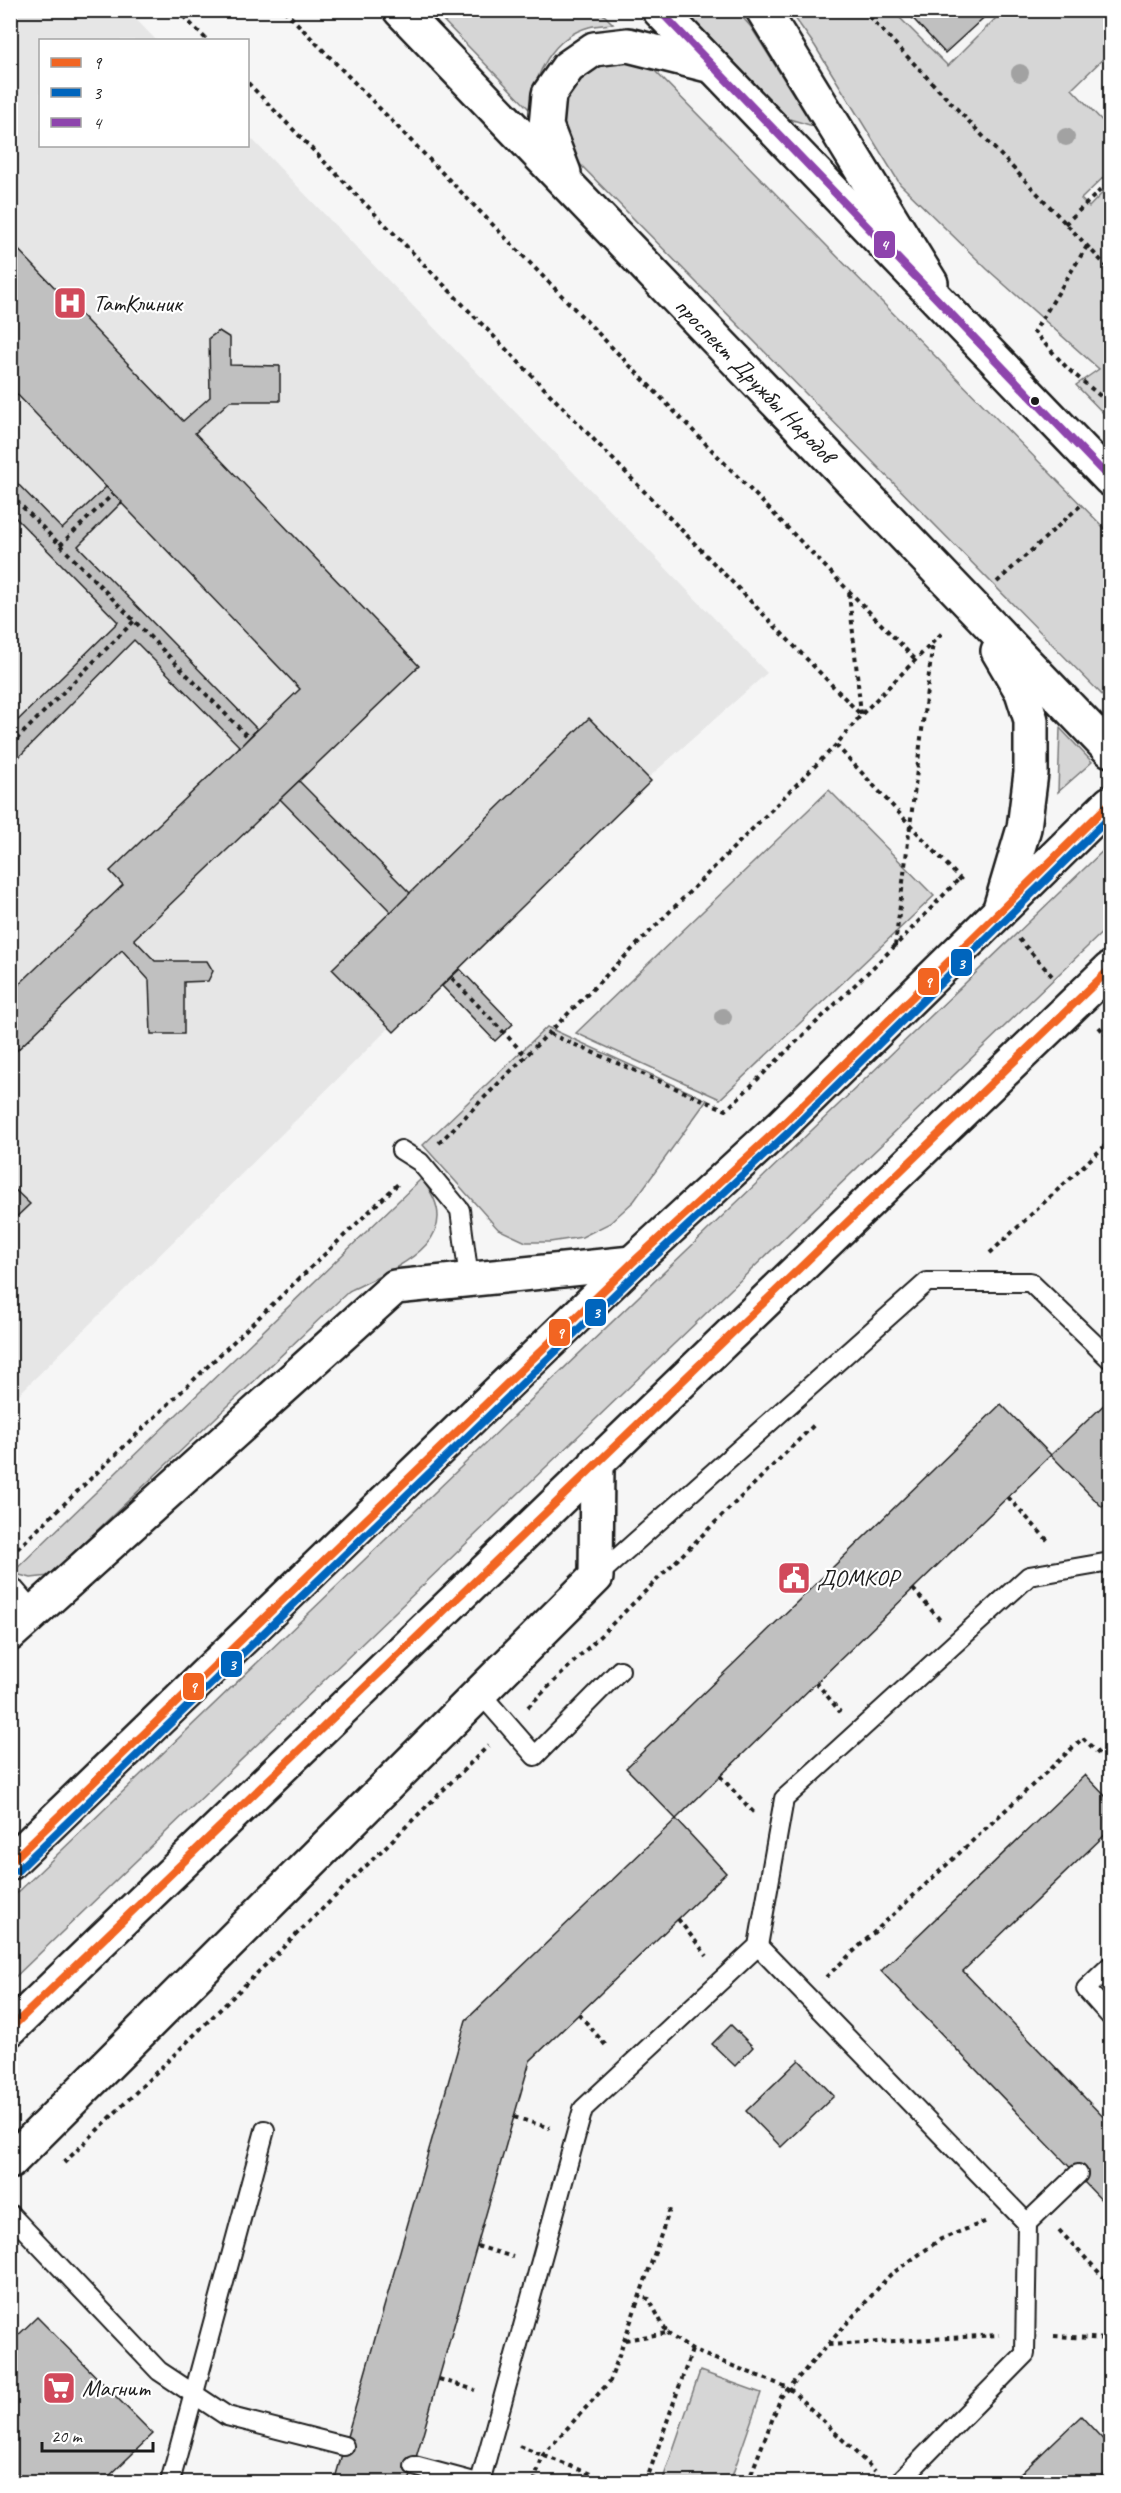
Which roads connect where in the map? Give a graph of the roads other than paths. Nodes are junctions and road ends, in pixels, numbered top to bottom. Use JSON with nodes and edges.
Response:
{"nodes":[{"id":1,"x":400,"y":10,"type":"edge"},
{"id":2,"x":659,"y":10,"type":"edge"},
{"id":3,"x":764,"y":10,"type":"edge"},
{"id":4,"x":712,"y":66,"type":"junction"},
{"id":5,"x":570,"y":188,"type":"junction"},
{"id":6,"x":948,"y":310,"type":"junction"},
{"id":7,"x":1110,"y":479,"type":"edge"},
{"id":8,"x":983,"y":595,"type":"junction"},
{"id":9,"x":1110,"y":750,"type":"edge"},
{"id":10,"x":1110,"y":803,"type":"edge"},
{"id":11,"x":1006,"y":926,"type":"junction"},
{"id":12,"x":1106,"y":977,"type":"edge"},
{"id":13,"x":401,"y":1150,"type":"dead end"},
{"id":14,"x":632,"y":1263,"type":"junction"},
{"id":15,"x":469,"y":1279,"type":"junction"},
{"id":16,"x":1110,"y":1359,"type":"edge"},
{"id":17,"x":597,"y":1461,"type":"junction"},
{"id":18,"x":1110,"y":1562,"type":"edge"},
{"id":19,"x":596,"y":1577,"type":"junction"},
{"id":20,"x":10,"y":1584,"type":"edge"},
{"id":21,"x":34,"y":1612,"type":"junction"},
{"id":22,"x":10,"y":1634,"type":"edge"},
{"id":23,"x":620,"y":1670,"type":"dead end"},
{"id":24,"x":480,"y":1693,"type":"junction"},
{"id":25,"x":10,"y":1863,"type":"edge"},
{"id":26,"x":758,"y":1946,"type":"junction"},
{"id":27,"x":1110,"y":1966,"type":"edge"},
{"id":28,"x":1110,"y":2016,"type":"edge"},
{"id":29,"x":10,"y":2029,"type":"edge"},
{"id":30,"x":266,"y":2130,"type":"dead end"},
{"id":31,"x":10,"y":2162,"type":"edge"},
{"id":32,"x":1078,"y":2174,"type":"dead end"},
{"id":33,"x":10,"y":2214,"type":"edge"},
{"id":34,"x":1028,"y":2215,"type":"junction"},
{"id":35,"x":194,"y":2394,"type":"junction"},
{"id":36,"x":344,"y":2446,"type":"dead end"},
{"id":37,"x":414,"y":2466,"type":"dead end"},
{"id":38,"x":170,"y":2482,"type":"edge"},
{"id":39,"x":474,"y":2482,"type":"edge"},
{"id":40,"x":480,"y":2482,"type":"edge"},
{"id":41,"x":902,"y":2482,"type":"edge"}],
"edges":[{"from":1,"to":5,"type":"main road","name":"проспект Дружбы Народов"},
{"from":2,"to":4,"type":"main road"},
{"from":3,"to":6,"type":"main road"},
{"from":4,"to":5,"type":"main road"},
{"from":4,"to":6,"type":"main road"},
{"from":5,"to":8,"type":"main road","name":"проспект Дружбы Народов"},
{"from":6,"to":7,"type":"main road"},
{"from":8,"to":9,"type":"main road","name":"проспект Дружбы Народов"},
{"from":8,"to":11,"type":"main road"},
{"from":10,"to":11,"type":"main road"},
{"from":11,"to":14,"type":"main road"},
{"from":12,"to":17,"type":"main road"},
{"from":13,"to":15,"type":"lane"},
{"from":14,"to":15,"type":"main road"},
{"from":14,"to":25,"type":"main road"},
{"from":15,"to":21,"type":"main road"},
{"from":16,"to":19,"type":"lane"},
{"from":17,"to":19,"type":"main road"},
{"from":17,"to":29,"type":"main road"},
{"from":18,"to":26,"type":"lane"},
{"from":19,"to":24,"type":"main road"},
{"from":20,"to":21,"type":"lane"},
{"from":21,"to":22,"type":"main road"},
{"from":23,"to":24,"type":"lane"},
{"from":24,"to":31,"type":"main road"},
{"from":26,"to":34,"type":"lane"},
{"from":26,"to":40,"type":"lane"},
{"from":27,"to":28,"type":"lane"},
{"from":30,"to":35,"type":"lane"},
{"from":32,"to":34,"type":"lane"},
{"from":33,"to":35,"type":"lane"},
{"from":34,"to":41,"type":"lane"},
{"from":35,"to":36,"type":"lane"},
{"from":35,"to":38,"type":"lane"},
{"from":37,"to":39,"type":"lane"}]}
